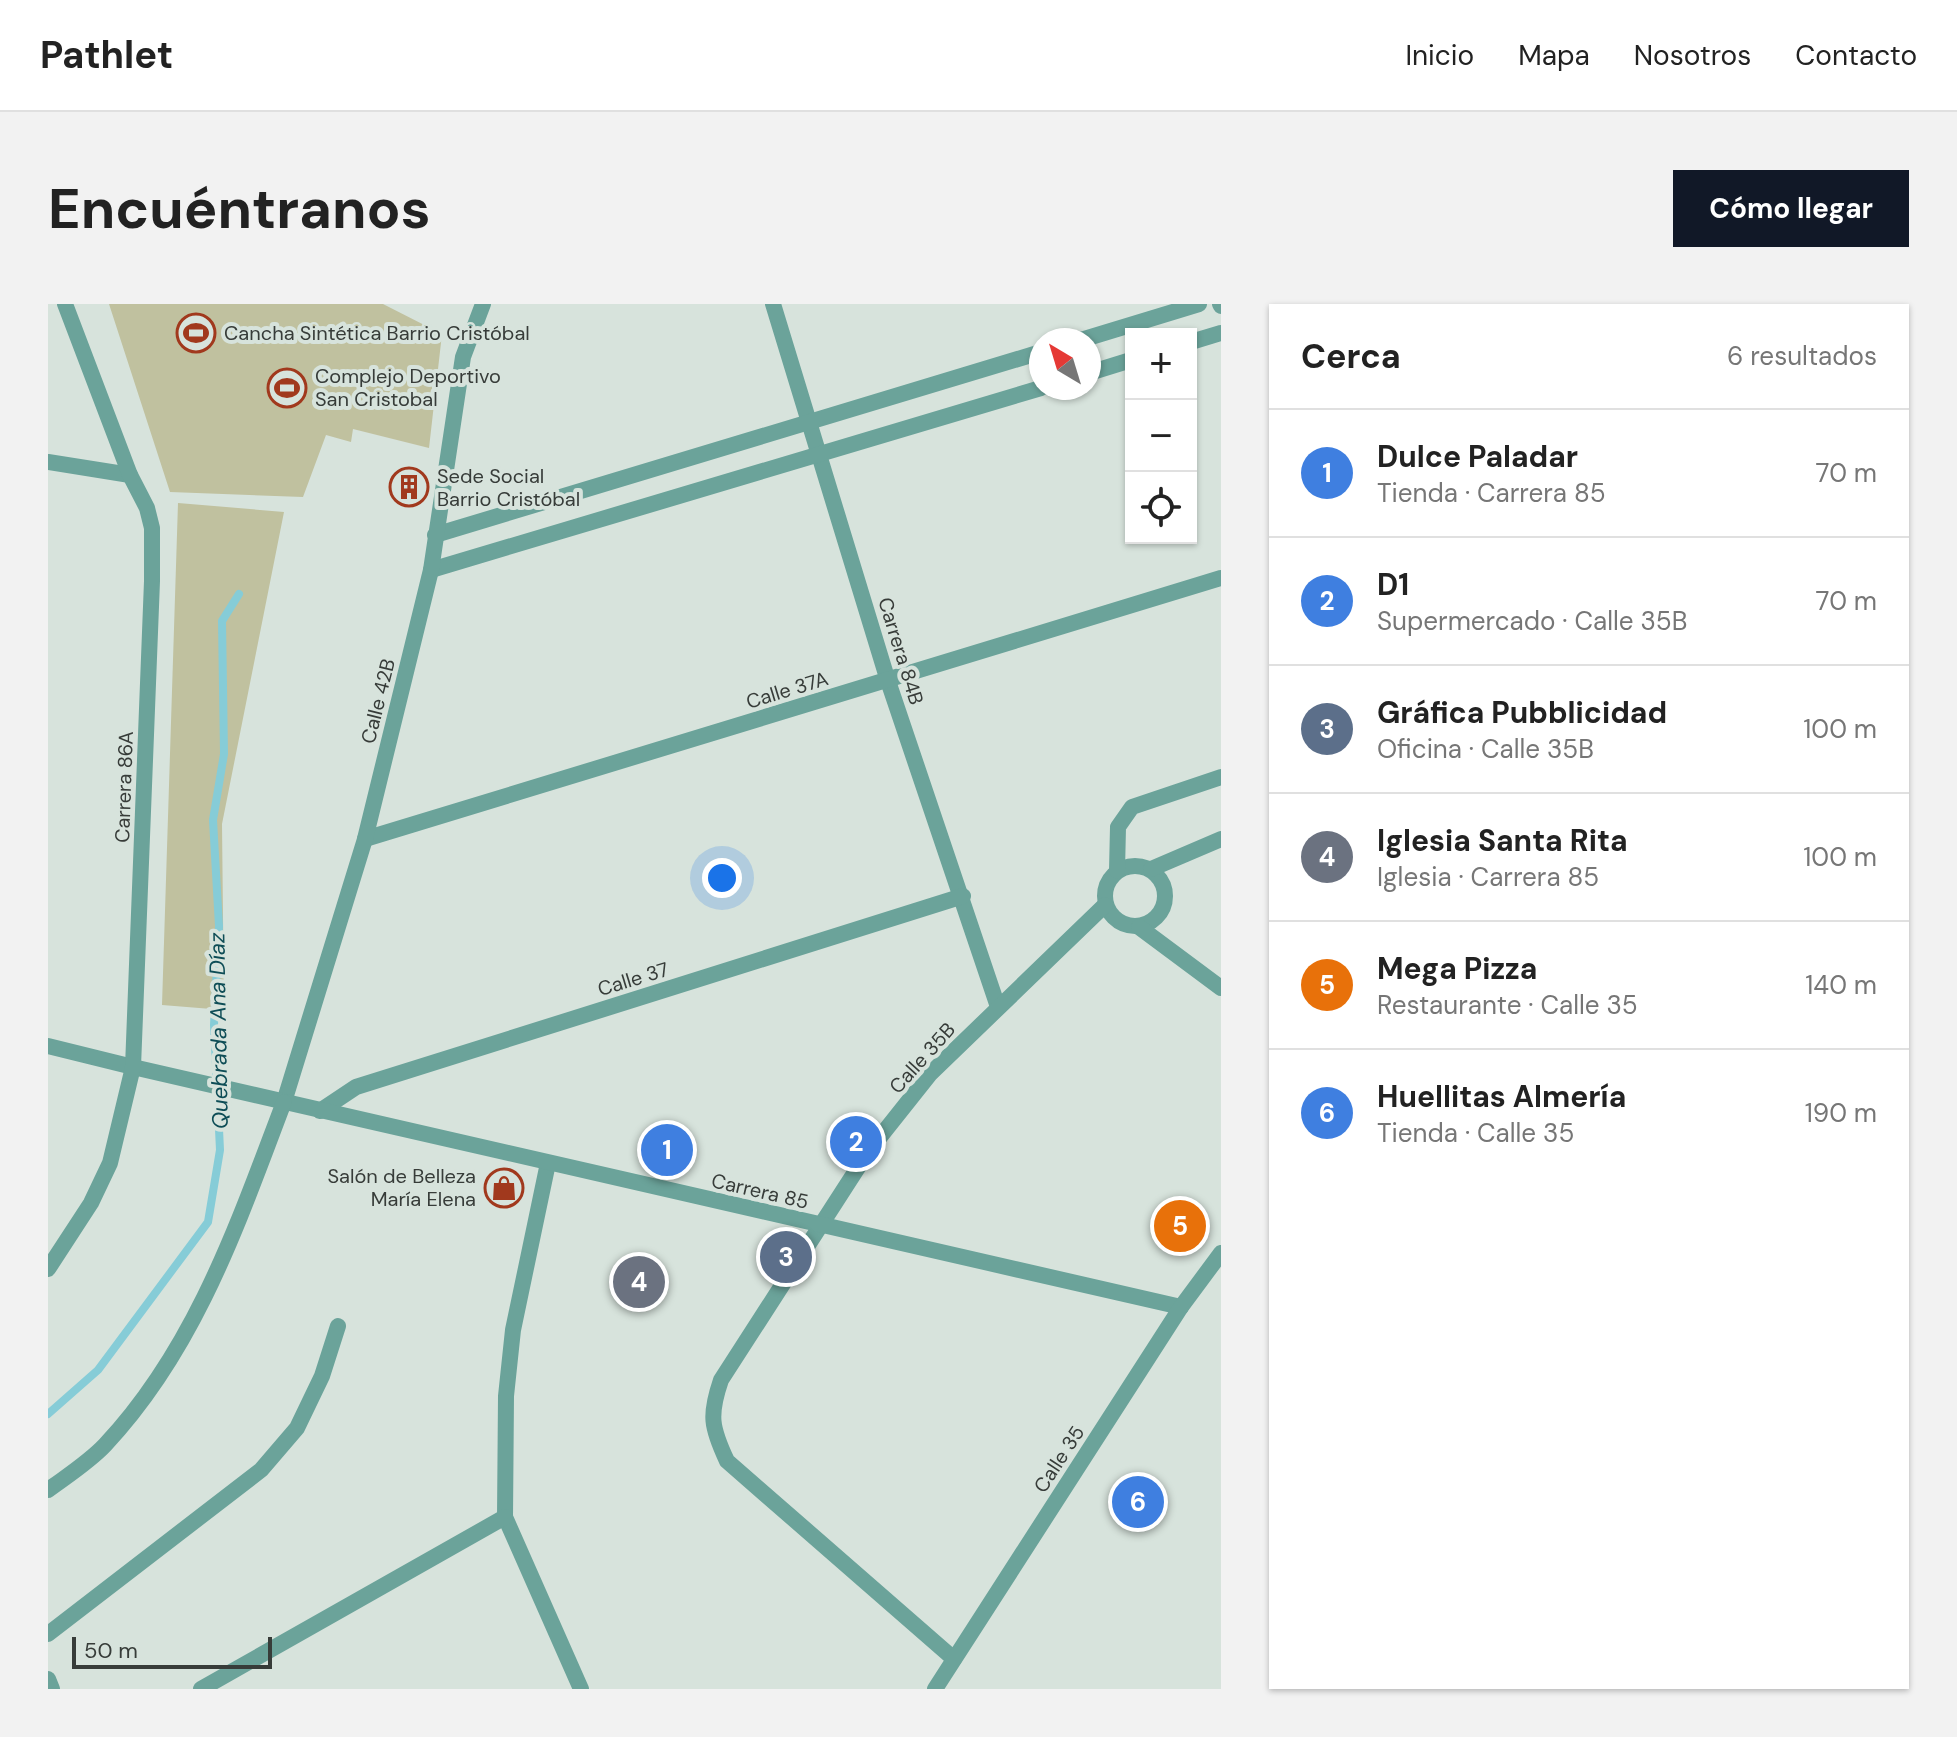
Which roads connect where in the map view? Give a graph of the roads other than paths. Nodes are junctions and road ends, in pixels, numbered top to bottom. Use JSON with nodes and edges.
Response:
{"nodes":[{"id":1,"x":65,"y":304,"type":"edge"},
{"id":2,"x":483,"y":304,"type":"edge"},
{"id":3,"x":773,"y":304,"type":"edge"},
{"id":4,"x":1199,"y":304,"type":"edge"},
{"id":5,"x":1221,"y":333,"type":"edge"},
{"id":6,"x":1101,"y":334,"type":"edge"},
{"id":7,"x":1197,"y":340,"type":"edge"},
{"id":8,"x":1029,"y":356,"type":"edge"},
{"id":9,"x":1125,"y":362,"type":"edge"},
{"id":10,"x":1101,"y":369,"type":"edge"},
{"id":11,"x":1029,"y":392,"type":"edge"},
{"id":12,"x":810,"y":422,"type":"junction"},
{"id":13,"x":820,"y":456,"type":"junction"},
{"id":14,"x":48,"y":462,"type":"edge"},
{"id":15,"x":130,"y":475,"type":"junction"},
{"id":16,"x":435,"y":535,"type":"junction"},
{"id":17,"x":431,"y":570,"type":"junction"},
{"id":18,"x":1221,"y":578,"type":"edge"},
{"id":19,"x":888,"y":681,"type":"junction"},
{"id":20,"x":1221,"y":777,"type":"edge"},
{"id":21,"x":365,"y":839,"type":"junction"},
{"id":22,"x":1221,"y":839,"type":"edge"},
{"id":23,"x":1151,"y":869,"type":"junction"},
{"id":24,"x":1117,"y":871,"type":"junction"},
{"id":25,"x":963,"y":896,"type":"junction"},
{"id":26,"x":1105,"y":905,"type":"junction"},
{"id":27,"x":1139,"y":927,"type":"junction"},
{"id":28,"x":1221,"y":988,"type":"edge"},
{"id":29,"x":998,"y":1007,"type":"junction"},
{"id":30,"x":48,"y":1046,"type":"edge"},
{"id":31,"x":133,"y":1067,"type":"junction"},
{"id":32,"x":284,"y":1102,"type":"junction"},
{"id":33,"x":320,"y":1111,"type":"junction"},
{"id":34,"x":548,"y":1163,"type":"junction"},
{"id":35,"x":820,"y":1226,"type":"junction"},
{"id":36,"x":1221,"y":1253,"type":"edge"},
{"id":37,"x":48,"y":1269,"type":"edge"},
{"id":38,"x":1181,"y":1307,"type":"junction"},
{"id":39,"x":338,"y":1326,"type":"dead end"},
{"id":40,"x":48,"y":1490,"type":"edge"},
{"id":41,"x":505,"y":1517,"type":"junction"},
{"id":42,"x":48,"y":1634,"type":"edge"},
{"id":43,"x":954,"y":1659,"type":"junction"},
{"id":44,"x":48,"y":1679,"type":"edge"},
{"id":45,"x":52,"y":1689,"type":"edge"},
{"id":46,"x":201,"y":1689,"type":"edge"},
{"id":47,"x":581,"y":1689,"type":"edge"},
{"id":48,"x":935,"y":1689,"type":"edge"}],
"edges":[{"from":1,"to":15,"type":"street","name":"Carrera 86A"},
{"from":2,"to":16,"type":"street","name":"Calle 42B"},
{"from":3,"to":12,"type":"street","name":"Carrera 84B"},
{"from":4,"to":6,"type":"street"},
{"from":5,"to":7,"type":"street"},
{"from":8,"to":12,"type":"street"},
{"from":9,"to":10,"type":"street"},
{"from":11,"to":13,"type":"street"},
{"from":12,"to":13,"type":"street","name":"Carrera 84B"},
{"from":12,"to":16,"type":"street"},
{"from":13,"to":17,"type":"street"},
{"from":13,"to":19,"type":"street","name":"Carrera 84B"},
{"from":14,"to":15,"type":"street"},
{"from":15,"to":31,"type":"street","name":"Carrera 86A"},
{"from":16,"to":17,"type":"street","name":"Calle 42B"},
{"from":17,"to":21,"type":"street","name":"Calle 42B"},
{"from":18,"to":19,"type":"street","name":"Calle 37A"},
{"from":19,"to":21,"type":"street","name":"Calle 37A"},
{"from":19,"to":25,"type":"street","name":"Carrera 84B"},
{"from":20,"to":24,"type":"street"},
{"from":21,"to":32,"type":"street","name":"Calle 42B"},
{"from":22,"to":23,"type":"street"},
{"from":23,"to":24,"type":"street"},
{"from":23,"to":27,"type":"street"},
{"from":24,"to":26,"type":"street"},
{"from":25,"to":29,"type":"street","name":"Carrera 84B"},
{"from":25,"to":33,"type":"street","name":"Calle 37"},
{"from":26,"to":27,"type":"street"},
{"from":26,"to":29,"type":"street","name":"Calle 35B"},
{"from":27,"to":28,"type":"street"},
{"from":29,"to":35,"type":"street","name":"Calle 35B"},
{"from":30,"to":31,"type":"street"},
{"from":31,"to":32,"type":"street"},
{"from":31,"to":37,"type":"street","name":"Carrera 86A"},
{"from":32,"to":33,"type":"street","name":"Carrera 85"},
{"from":32,"to":40,"type":"street"},
{"from":33,"to":34,"type":"street","name":"Carrera 85"},
{"from":34,"to":35,"type":"street","name":"Carrera 85"},
{"from":34,"to":41,"type":"street"},
{"from":35,"to":38,"type":"street","name":"Carrera 85"},
{"from":35,"to":43,"type":"street","name":"Calle 35B"},
{"from":36,"to":38,"type":"street","name":"Calle 35"},
{"from":38,"to":43,"type":"street","name":"Calle 35"},
{"from":39,"to":42,"type":"street"},
{"from":41,"to":46,"type":"street"},
{"from":41,"to":47,"type":"street"},
{"from":43,"to":48,"type":"street","name":"Calle 35"},
{"from":44,"to":45,"type":"street"}]}
